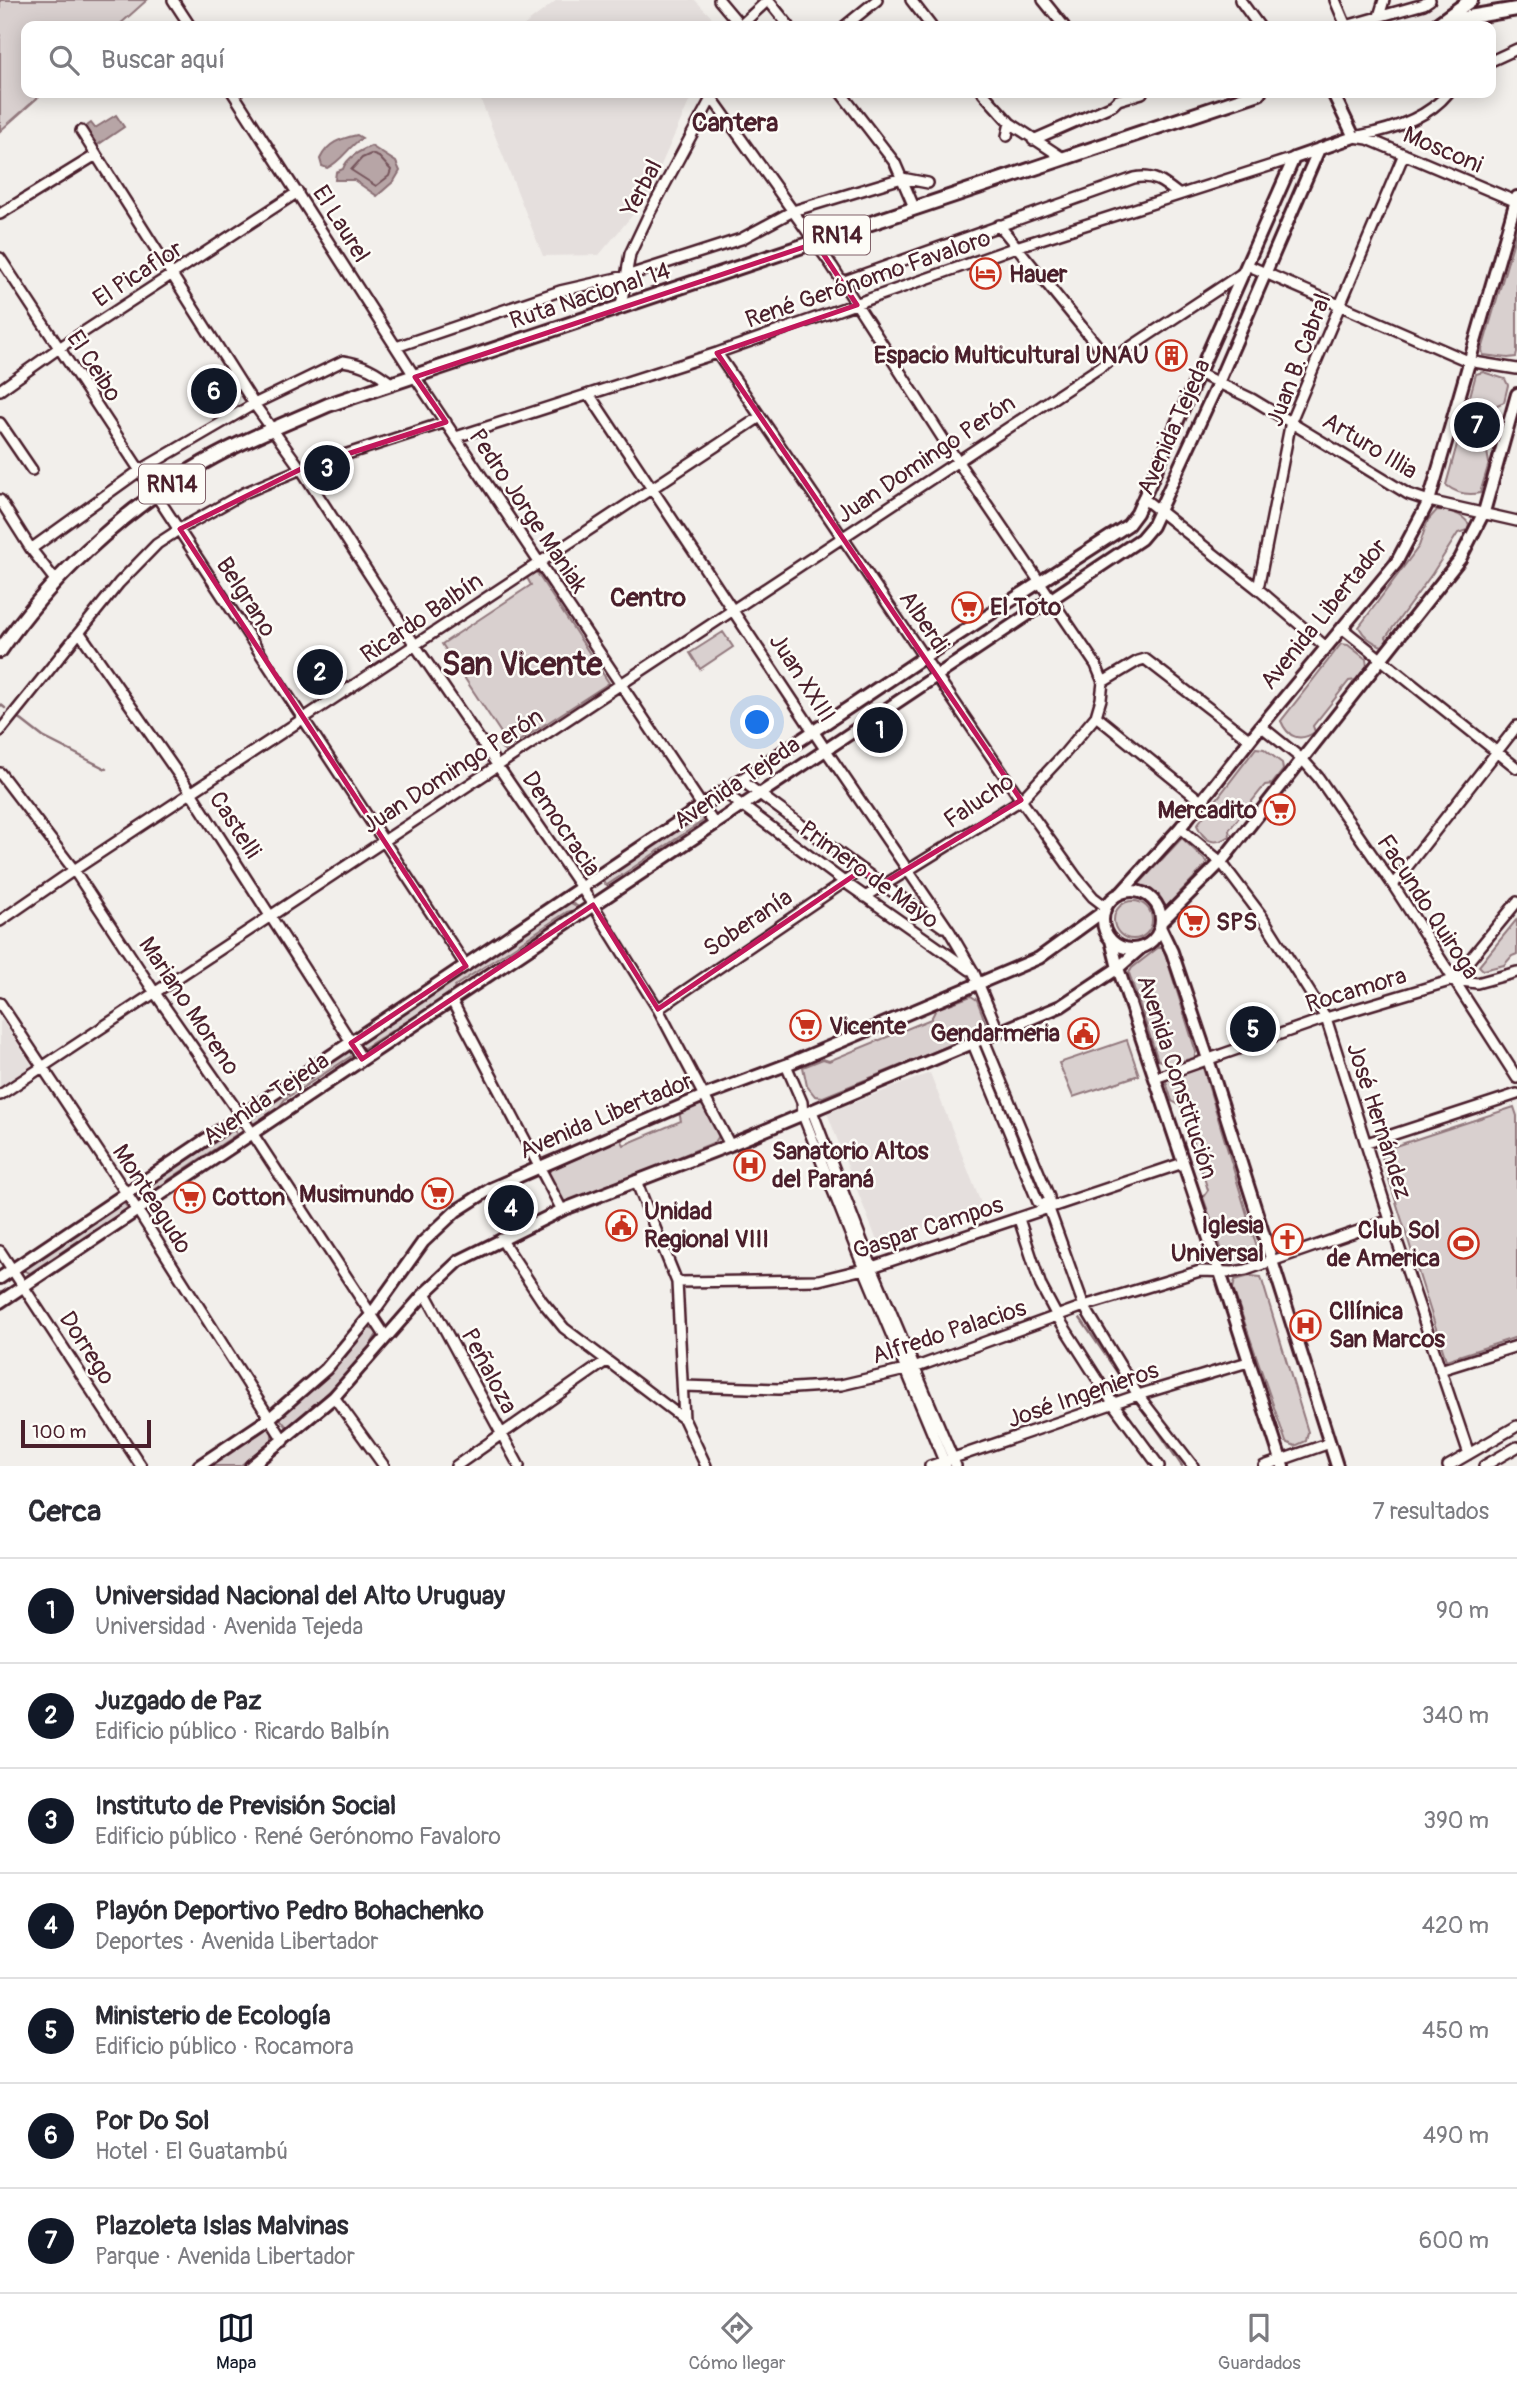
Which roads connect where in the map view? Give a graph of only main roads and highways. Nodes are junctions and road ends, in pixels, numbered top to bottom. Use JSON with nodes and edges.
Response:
{"nodes":[{"id":1,"x":1471,"y":0,"type":"edge"},
{"id":2,"x":1517,"y":9,"type":"edge"},
{"id":3,"x":1442,"y":21,"type":"edge"},
{"id":4,"x":1457,"y":21,"type":"edge"},
{"id":5,"x":1244,"y":98,"type":"edge"},
{"id":6,"x":1335,"y":98,"type":"edge"},
{"id":7,"x":1319,"y":149,"type":"junction"},
{"id":8,"x":1517,"y":200,"type":"edge"},
{"id":9,"x":1517,"y":394,"type":"edge"},
{"id":10,"x":0,"y":651,"type":"edge"},
{"id":11,"x":1121,"y":893,"type":"junction"},
{"id":12,"x":1105,"y":909,"type":"junction"},
{"id":13,"x":1160,"y":925,"type":"junction"},
{"id":14,"x":1111,"y":940,"type":"junction"},
{"id":15,"x":1142,"y":947,"type":"junction"},
{"id":16,"x":1118,"y":968,"type":"junction"},
{"id":17,"x":0,"y":1278,"type":"edge"},
{"id":18,"x":0,"y":1302,"type":"edge"},
{"id":19,"x":1282,"y":1463,"type":"edge"},
{"id":20,"x":199,"y":1466,"type":"edge"},
{"id":21,"x":251,"y":1466,"type":"edge"},
{"id":22,"x":1337,"y":1466,"type":"edge"}],
"edges":[{"from":1,"to":3,"type":"highway"},
{"from":2,"to":4,"type":"highway"},
{"from":5,"to":10,"type":"highway","name":"Ruta Nacional 14","number":"RN14"},
{"from":6,"to":7,"type":"main road"},
{"from":7,"to":17,"type":"main road","name":"Avenida Tejeda"},
{"from":7,"to":18,"type":"main road","name":"Avenida Tejeda"},
{"from":8,"to":11,"type":"main road","name":"Avenida Libertador"},
{"from":9,"to":13,"type":"main road"},
{"from":11,"to":12,"type":"main road"},
{"from":11,"to":13,"type":"main road"},
{"from":12,"to":14,"type":"main road"},
{"from":12,"to":20,"type":"main road","name":"Avenida Libertador"},
{"from":13,"to":15,"type":"main road"},
{"from":13,"to":22,"type":"main road","name":"Avenida Constitución"},
{"from":14,"to":15,"type":"main road"},
{"from":14,"to":16,"type":"main road","name":"Avenida Constitución"},
{"from":15,"to":16,"type":"main road"},
{"from":16,"to":19,"type":"main road","name":"Avenida Constitución"},
{"from":16,"to":21,"type":"main road"}]}
